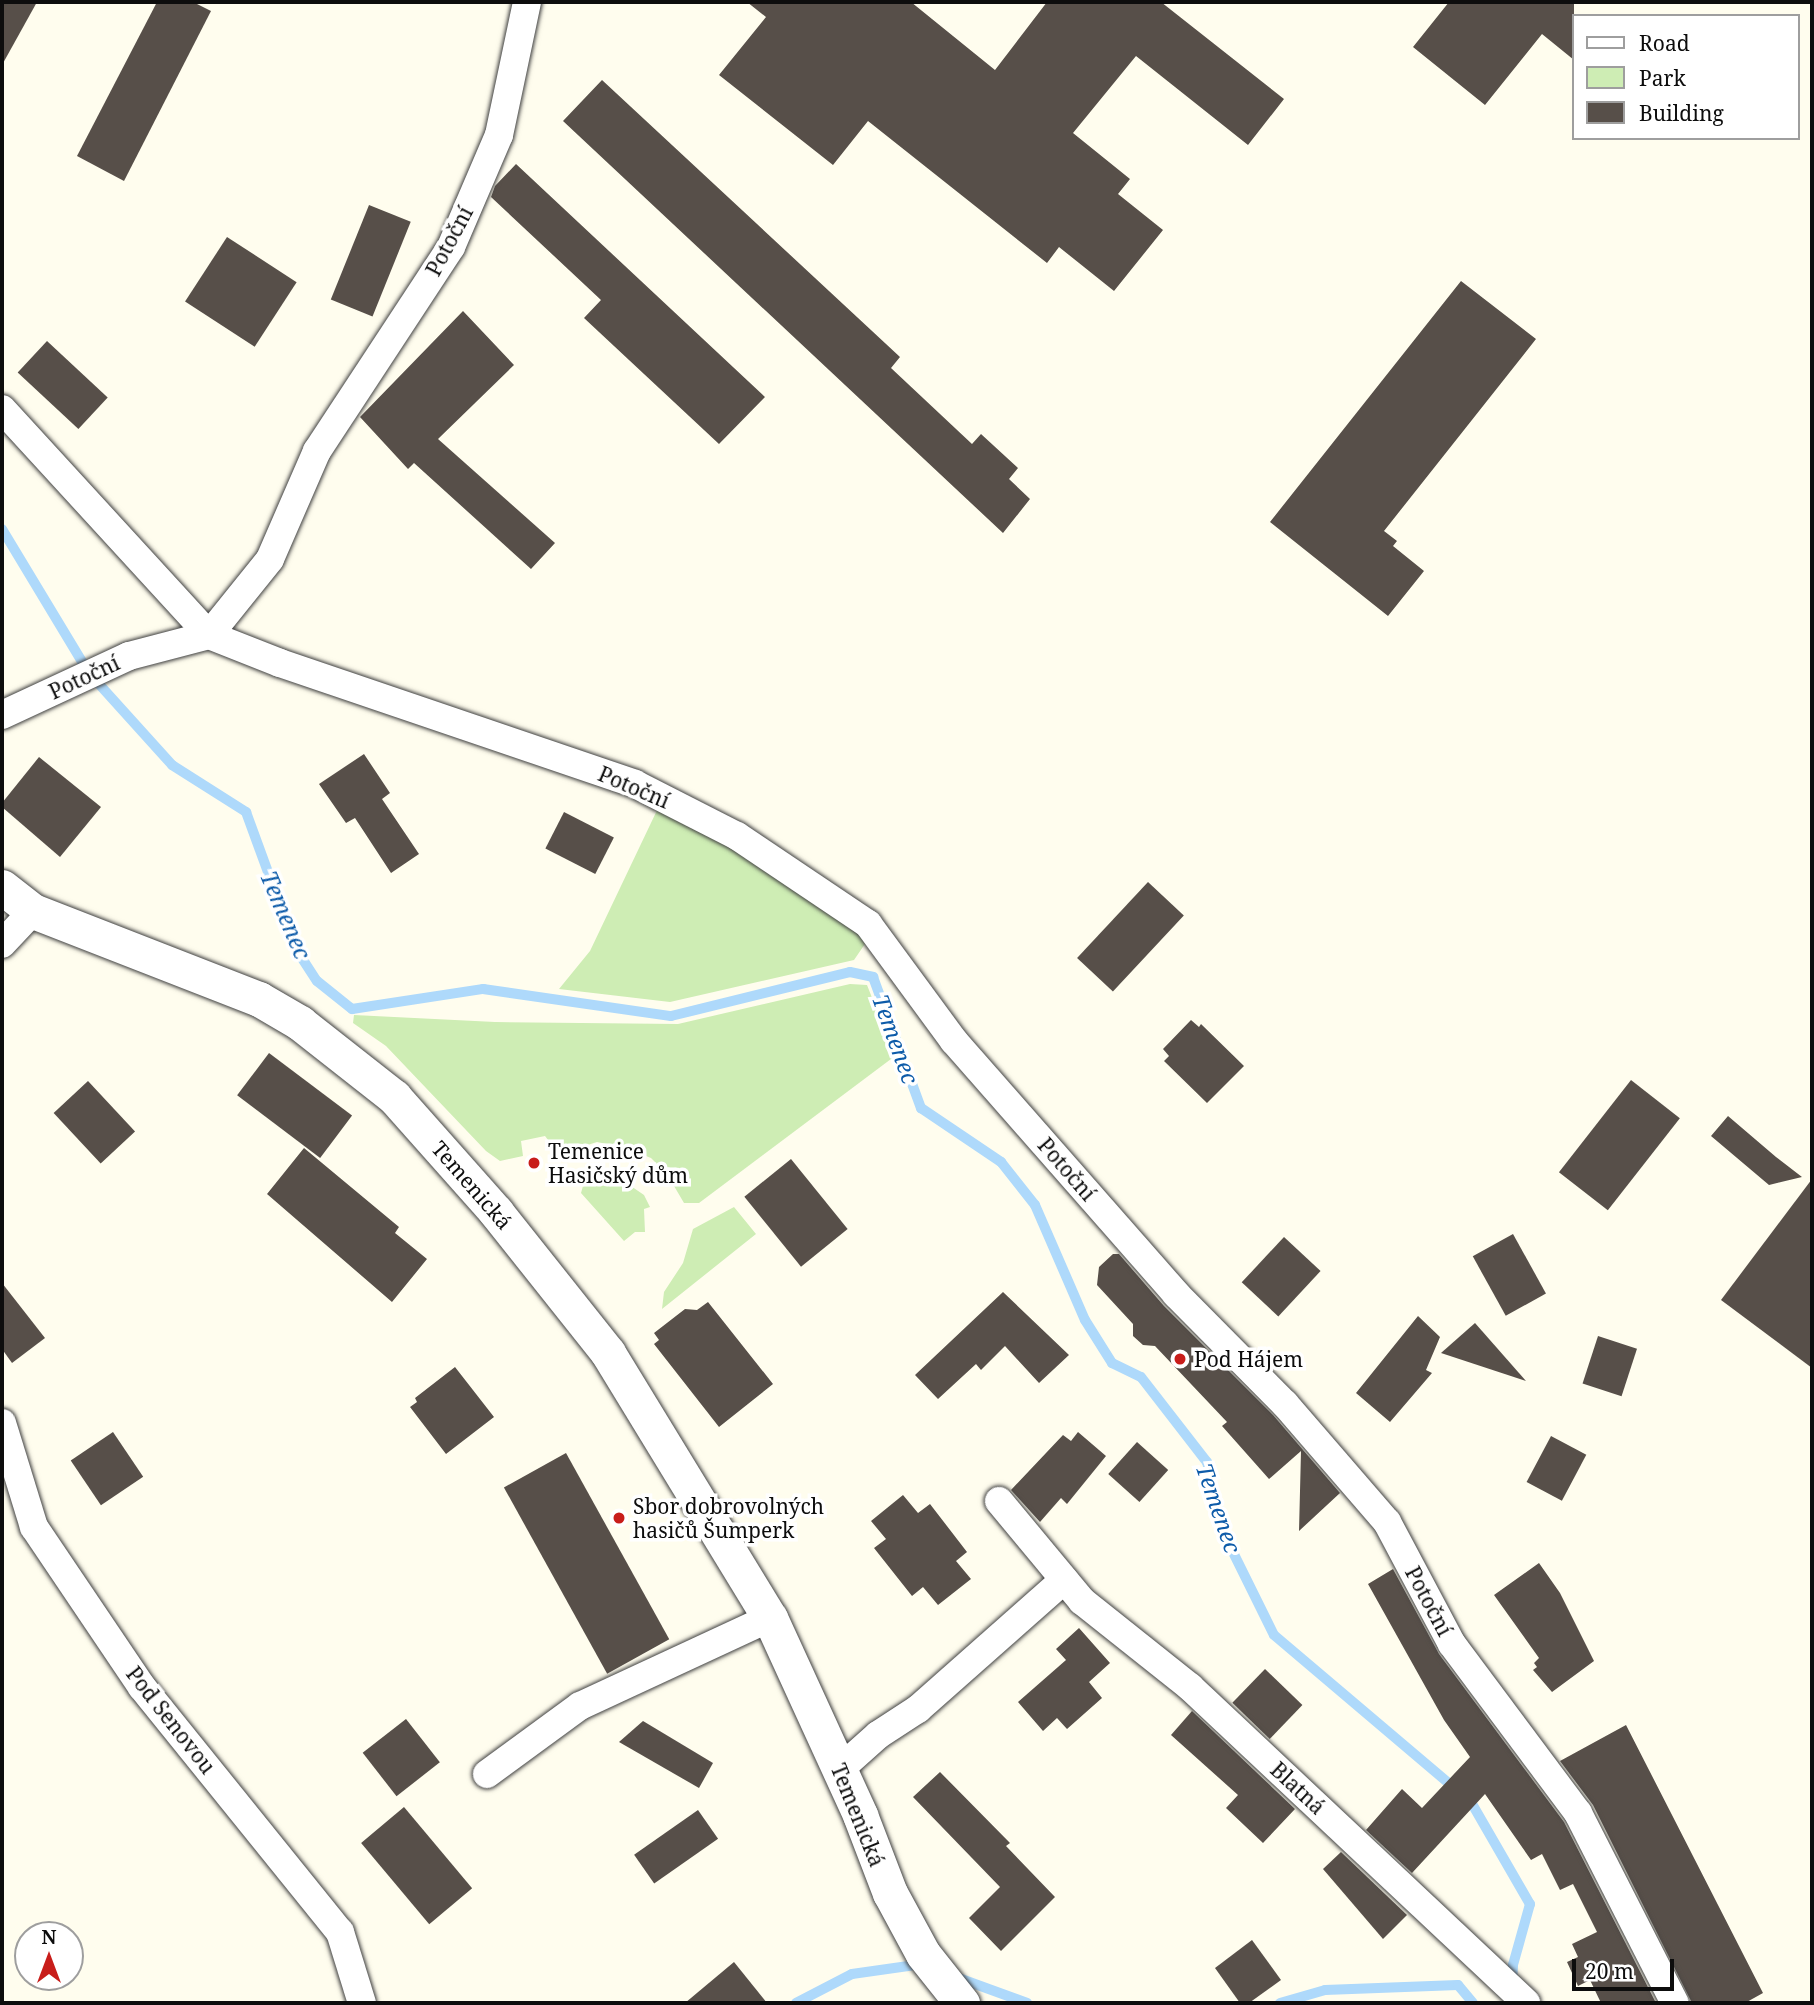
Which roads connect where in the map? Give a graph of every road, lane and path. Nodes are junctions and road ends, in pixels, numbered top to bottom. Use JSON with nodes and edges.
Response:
{"nodes":[{"id":1,"x":527,"y":2,"type":"edge"},
{"id":2,"x":2,"y":409,"type":"edge"},
{"id":3,"x":209,"y":635,"type":"junction"},
{"id":4,"x":2,"y":715,"type":"edge"},
{"id":5,"x":2,"y":887,"type":"edge"},
{"id":6,"x":33,"y":911,"type":"junction"},
{"id":7,"x":2,"y":944,"type":"edge"},
{"id":8,"x":2,"y":1423,"type":"edge"},
{"id":9,"x":999,"y":1501,"type":"dead end"},
{"id":10,"x":1064,"y":1580,"type":"junction"},
{"id":11,"x":771,"y":1618,"type":"junction"},
{"id":12,"x":840,"y":1769,"type":"junction"},
{"id":13,"x":487,"y":1774,"type":"dead end"},
{"id":14,"x":1525,"y":2002,"type":"edge"},
{"id":15,"x":362,"y":2003,"type":"edge"},
{"id":16,"x":962,"y":2003,"type":"edge"},
{"id":17,"x":1675,"y":2003,"type":"edge"}],
"edges":[{"from":1,"to":3,"type":"street","name":"Potoční"},
{"from":2,"to":3,"type":"street","name":"Potoční"},
{"from":3,"to":4,"type":"street","name":"Potoční"},
{"from":3,"to":17,"type":"street","name":"Potoční"},
{"from":5,"to":6,"type":"street","name":"Temenická"},
{"from":6,"to":7,"type":"street"},
{"from":6,"to":11,"type":"street","name":"Temenická"},
{"from":8,"to":15,"type":"street","name":"Pod Senovou"},
{"from":9,"to":10,"type":"street","name":"Blatná"},
{"from":10,"to":12,"type":"street"},
{"from":10,"to":14,"type":"street","name":"Blatná"},
{"from":11,"to":12,"type":"street","name":"Temenická"},
{"from":11,"to":13,"type":"street"},
{"from":12,"to":16,"type":"street","name":"Temenická"}]}
